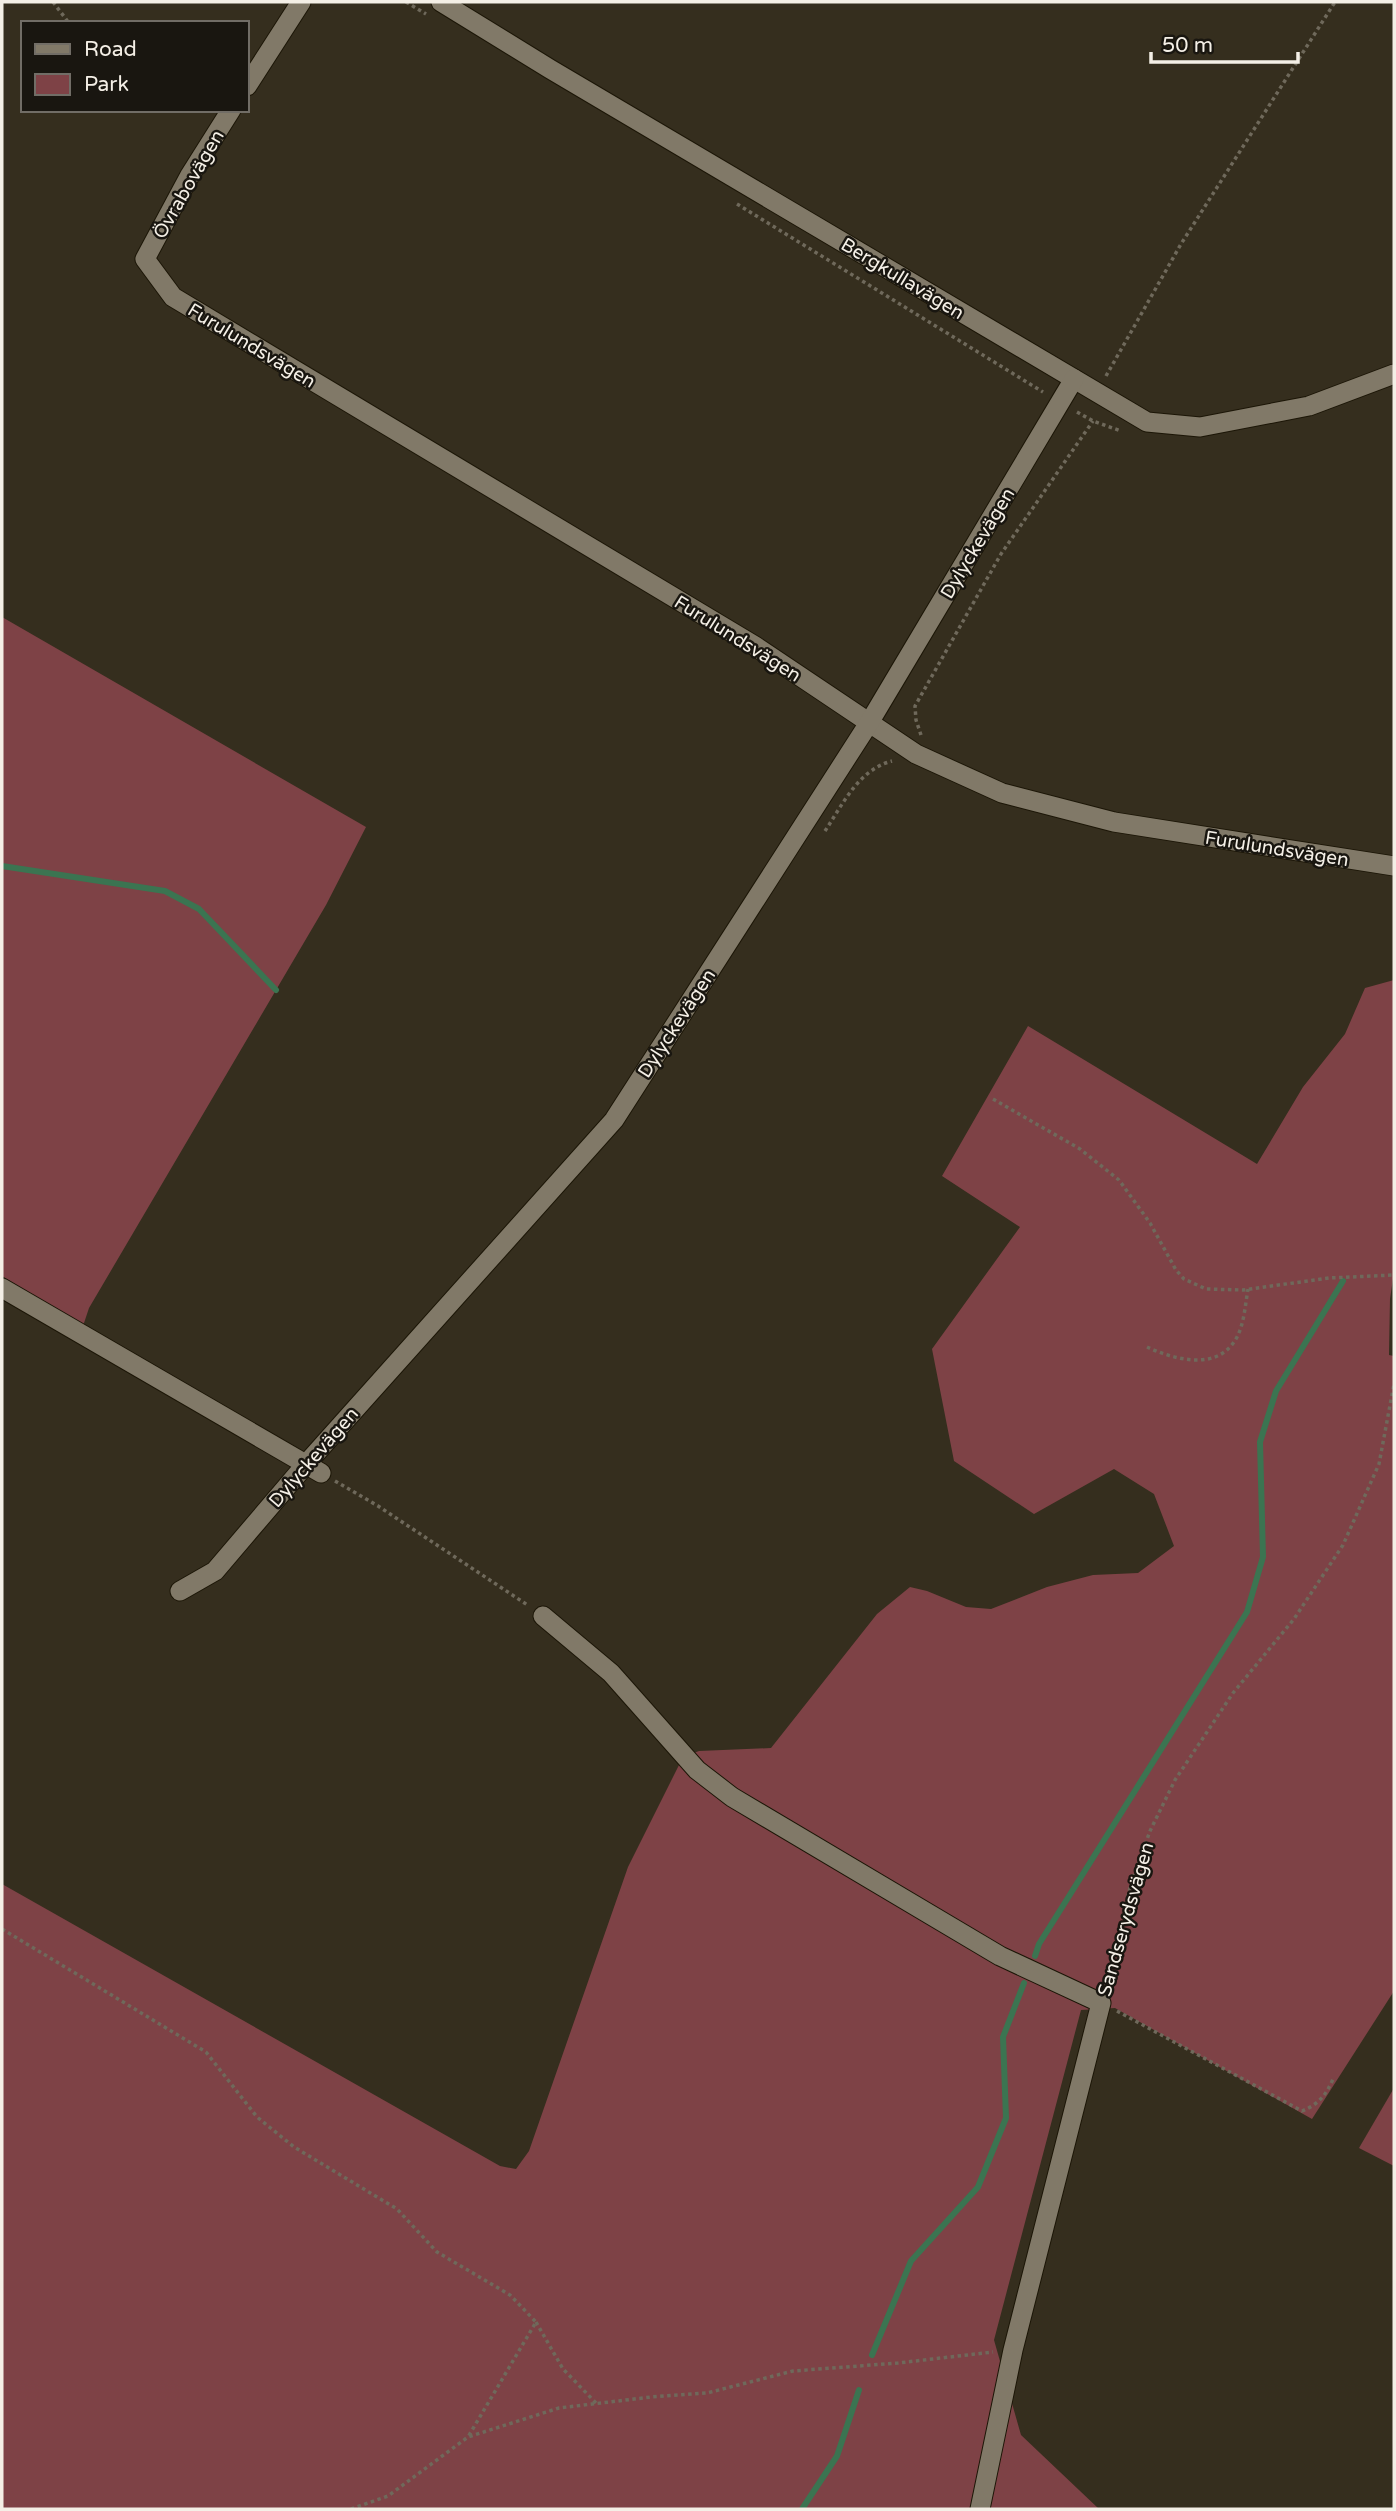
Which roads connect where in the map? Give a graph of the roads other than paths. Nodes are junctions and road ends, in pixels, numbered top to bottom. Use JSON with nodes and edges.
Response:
{"nodes":[{"id":1,"x":301,"y":2,"type":"edge"},
{"id":2,"x":441,"y":2,"type":"edge"},
{"id":3,"x":248,"y":84,"type":"edge"},
{"id":4,"x":230,"y":112,"type":"edge"},
{"id":5,"x":145,"y":259,"type":"joint"},
{"id":6,"x":1394,"y":374,"type":"edge"},
{"id":7,"x":1074,"y":379,"type":"junction"},
{"id":8,"x":869,"y":723,"type":"junction"},
{"id":9,"x":1394,"y":866,"type":"edge"},
{"id":10,"x":2,"y":1288,"type":"edge"},
{"id":11,"x":314,"y":1468,"type":"junction"},
{"id":12,"x":180,"y":1591,"type":"dead end"},
{"id":13,"x":543,"y":1616,"type":"road end"},
{"id":14,"x":980,"y":2509,"type":"edge"}],
"edges":[{"from":1,"to":3,"type":"street"},
{"from":2,"to":7,"type":"street","name":"Bergkullavägen"},
{"from":4,"to":5,"type":"street","name":"Övrabovägen"},
{"from":5,"to":8,"type":"street","name":"Furulundsvägen"},
{"from":6,"to":7,"type":"street","name":"Bergkullavägen"},
{"from":7,"to":8,"type":"street","name":"Dylyckevägen"},
{"from":8,"to":9,"type":"street","name":"Furulundsvägen"},
{"from":8,"to":11,"type":"street","name":"Dylyckevägen"},
{"from":10,"to":11,"type":"street"},
{"from":11,"to":12,"type":"street","name":"Dylyckevägen"},
{"from":13,"to":14,"type":"street","name":"Sandserydsvägen"}]}
